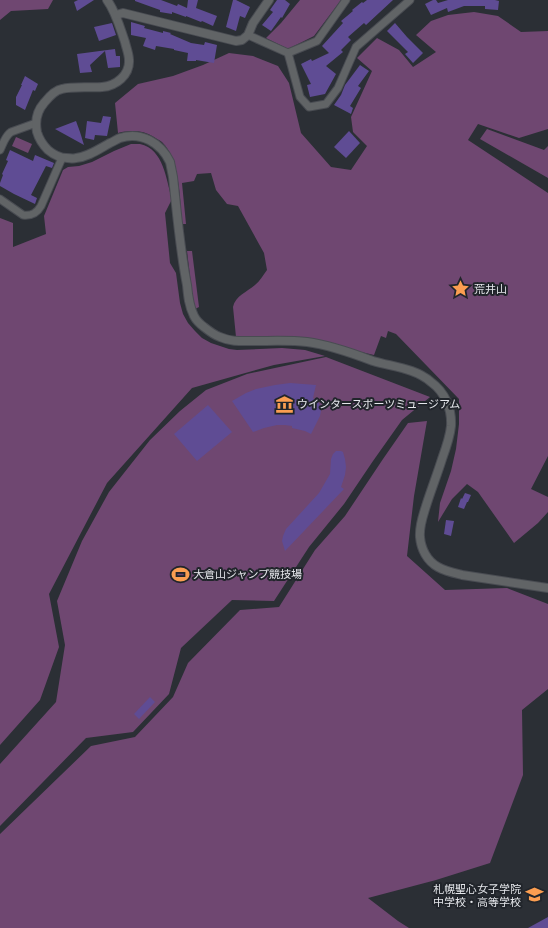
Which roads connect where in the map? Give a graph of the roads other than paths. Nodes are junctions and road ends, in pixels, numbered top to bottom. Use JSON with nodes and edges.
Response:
{"nodes":[{"id":1,"x":107,"y":0,"type":"edge"},
{"id":2,"x":268,"y":0,"type":"edge"},
{"id":3,"x":346,"y":0,"type":"edge"},
{"id":4,"x":410,"y":0,"type":"edge"},
{"id":5,"x":116,"y":15,"type":"junction"},
{"id":6,"x":248,"y":35,"type":"junction"},
{"id":7,"x":288,"y":53,"type":"junction"},
{"id":8,"x":36,"y":123,"type":"junction"},
{"id":9,"x":0,"y":150,"type":"edge"},
{"id":10,"x":62,"y":158,"type":"junction"},
{"id":11,"x":0,"y":199,"type":"edge"},
{"id":12,"x":548,"y":588,"type":"edge"}],
"edges":[{"from":1,"to":5,"type":"street"},
{"from":2,"to":6,"type":"street"},
{"from":3,"to":7,"type":"street"},
{"from":4,"to":7,"type":"street"},
{"from":5,"to":6,"type":"street"},
{"from":5,"to":8,"type":"street"},
{"from":6,"to":7,"type":"street"},
{"from":8,"to":9,"type":"street"},
{"from":8,"to":10,"type":"street"},
{"from":10,"to":11,"type":"street"},
{"from":10,"to":12,"type":"street"}]}
